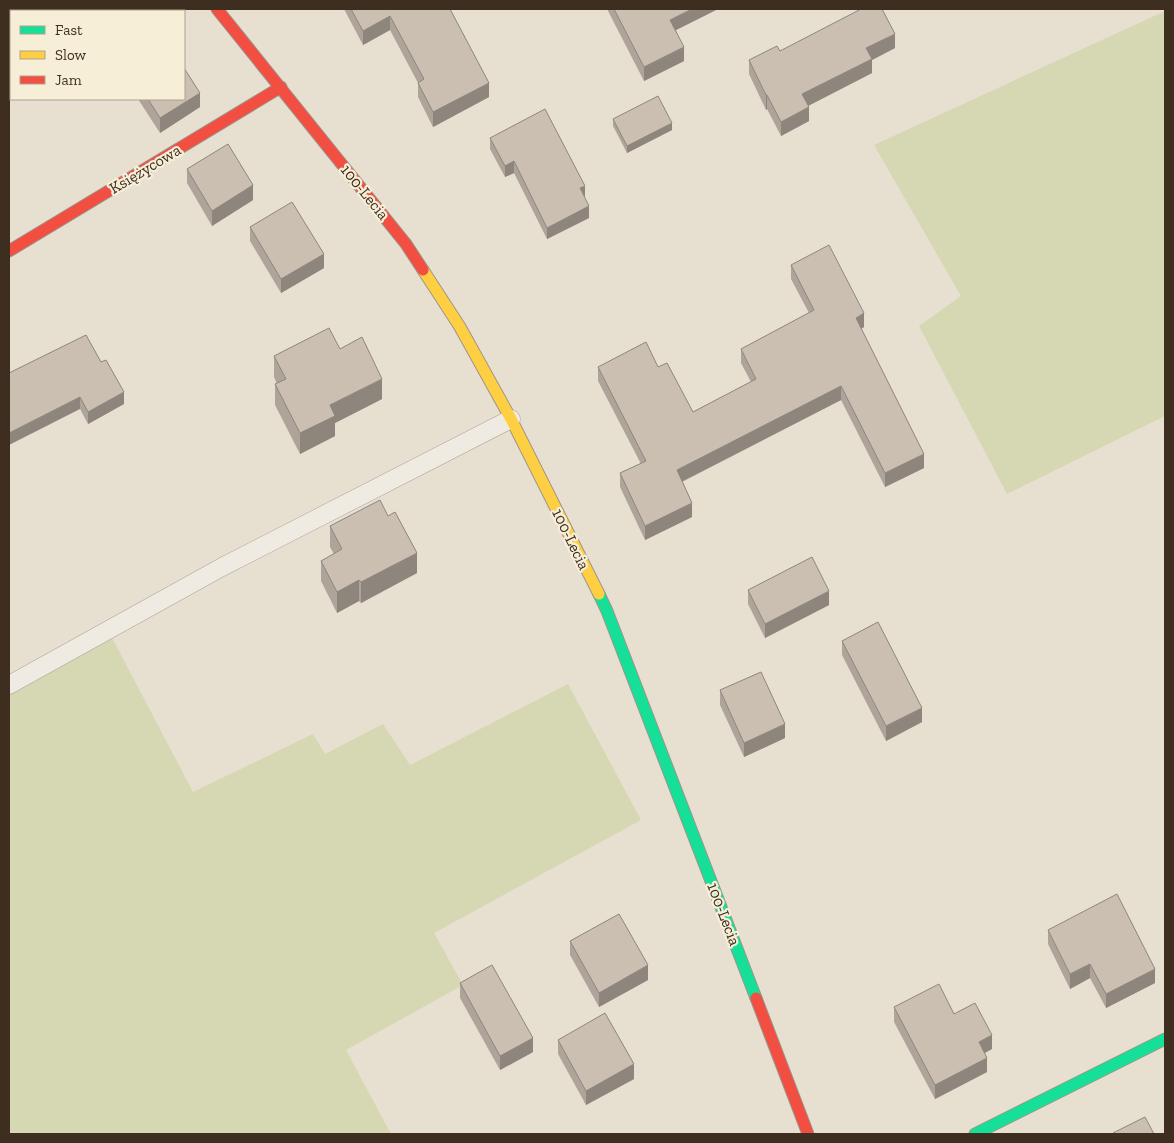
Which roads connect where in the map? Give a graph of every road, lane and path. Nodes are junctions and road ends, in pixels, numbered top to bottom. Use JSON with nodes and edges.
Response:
{"nodes":[{"id":1,"x":217,"y":9,"type":"edge"},
{"id":2,"x":281,"y":87,"type":"junction"},
{"id":3,"x":9,"y":251,"type":"edge"},
{"id":4,"x":511,"y":419,"type":"junction"},
{"id":5,"x":9,"y":685,"type":"edge"},
{"id":6,"x":1165,"y":1039,"type":"edge"},
{"id":7,"x":808,"y":1134,"type":"edge"},
{"id":8,"x":975,"y":1134,"type":"edge"}],
"edges":[{"from":1,"to":2,"type":"street","name":"100-Lecia"},
{"from":2,"to":3,"type":"street","name":"Księżycowa"},
{"from":2,"to":4,"type":"street","name":"100-Lecia"},
{"from":4,"to":5,"type":"lane"},
{"from":4,"to":7,"type":"street","name":"100-Lecia"},
{"from":6,"to":8,"type":"street"}]}
